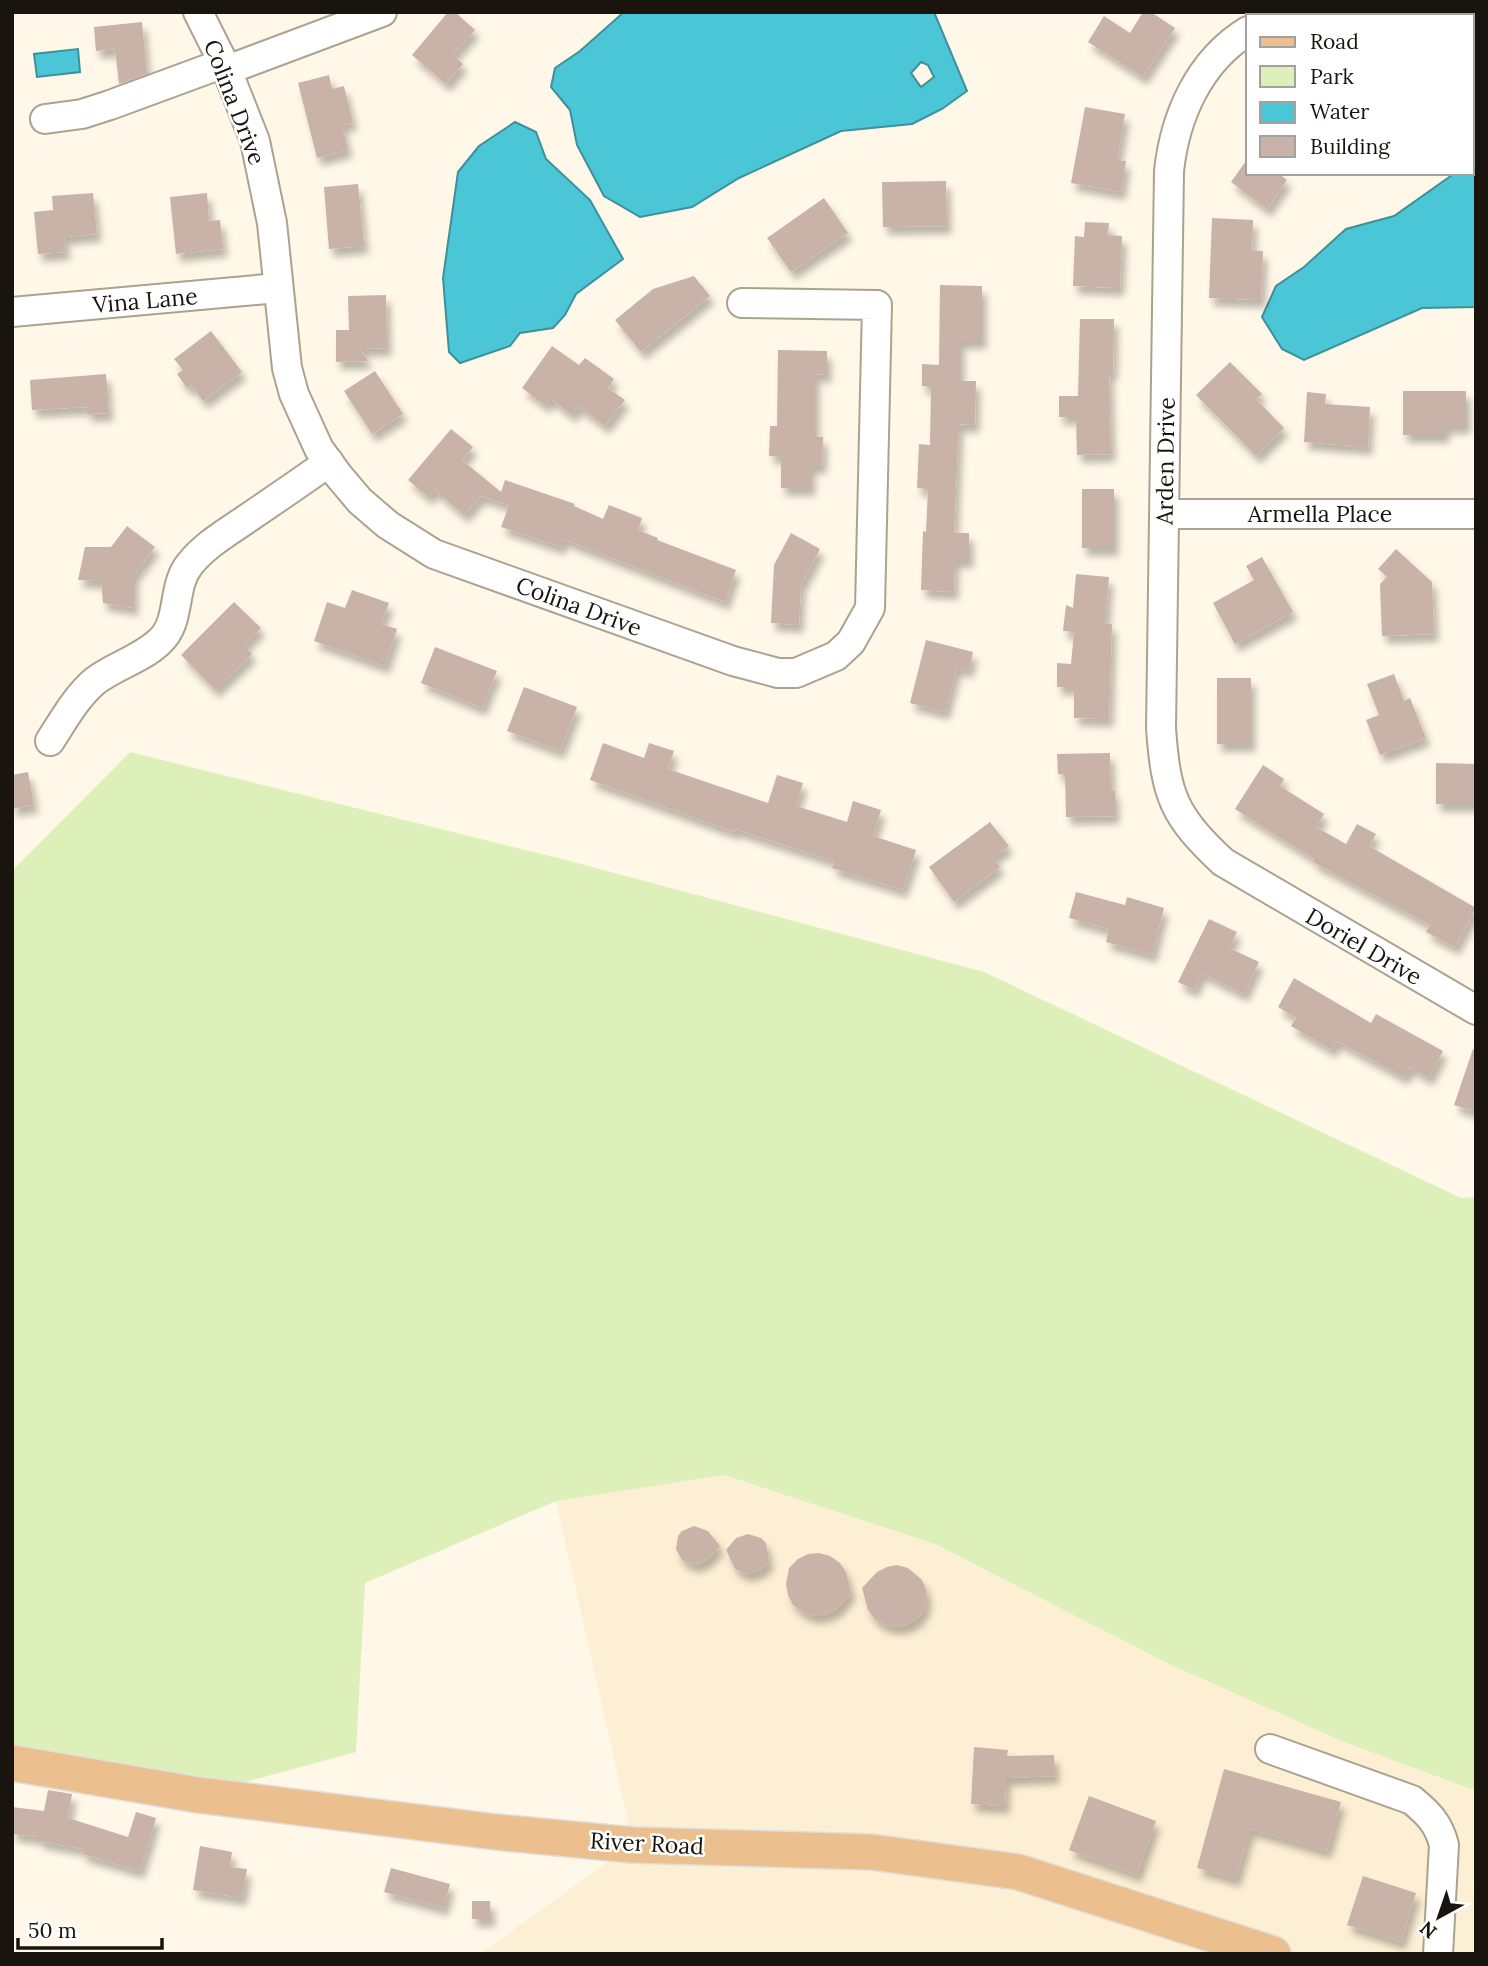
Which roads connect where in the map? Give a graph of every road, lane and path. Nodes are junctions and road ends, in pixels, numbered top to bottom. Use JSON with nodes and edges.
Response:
{"nodes":[{"id":1,"x":198,"y":12,"type":"edge"},
{"id":2,"x":382,"y":12,"type":"edge"},
{"id":3,"x":1246,"y":32,"type":"edge"},
{"id":4,"x":225,"y":66,"type":"junction"},
{"id":5,"x":45,"y":119,"type":"dead end"},
{"id":6,"x":278,"y":288,"type":"junction"},
{"id":7,"x":742,"y":303,"type":"dead end"},
{"id":8,"x":12,"y":312,"type":"edge"},
{"id":9,"x":329,"y":462,"type":"junction"},
{"id":10,"x":1165,"y":514,"type":"junction"},
{"id":11,"x":1476,"y":514,"type":"edge"},
{"id":12,"x":50,"y":741,"type":"dead end"},
{"id":13,"x":1254,"y":881,"type":"joint"},
{"id":14,"x":1476,"y":1010,"type":"edge"},
{"id":15,"x":1270,"y":1749,"type":"dead end"},
{"id":16,"x":12,"y":1763,"type":"edge"},
{"id":17,"x":1273,"y":1954,"type":"edge"},
{"id":18,"x":1438,"y":1954,"type":"edge"}],
"edges":[{"from":1,"to":4,"type":"street","name":"Colina Drive"},
{"from":2,"to":4,"type":"street"},
{"from":3,"to":10,"type":"street","name":"Arden Drive"},
{"from":4,"to":5,"type":"street"},
{"from":4,"to":6,"type":"street","name":"Colina Drive"},
{"from":6,"to":8,"type":"street","name":"Vina Lane"},
{"from":6,"to":9,"type":"street","name":"Colina Drive"},
{"from":7,"to":9,"type":"street","name":"Colina Drive"},
{"from":9,"to":12,"type":"street"},
{"from":10,"to":11,"type":"street","name":"Armella Place"},
{"from":10,"to":13,"type":"street","name":"Arden Drive"},
{"from":13,"to":14,"type":"street","name":"Doriel Drive"},
{"from":15,"to":18,"type":"street"},
{"from":16,"to":17,"type":"main road","name":"River Road"}]}
